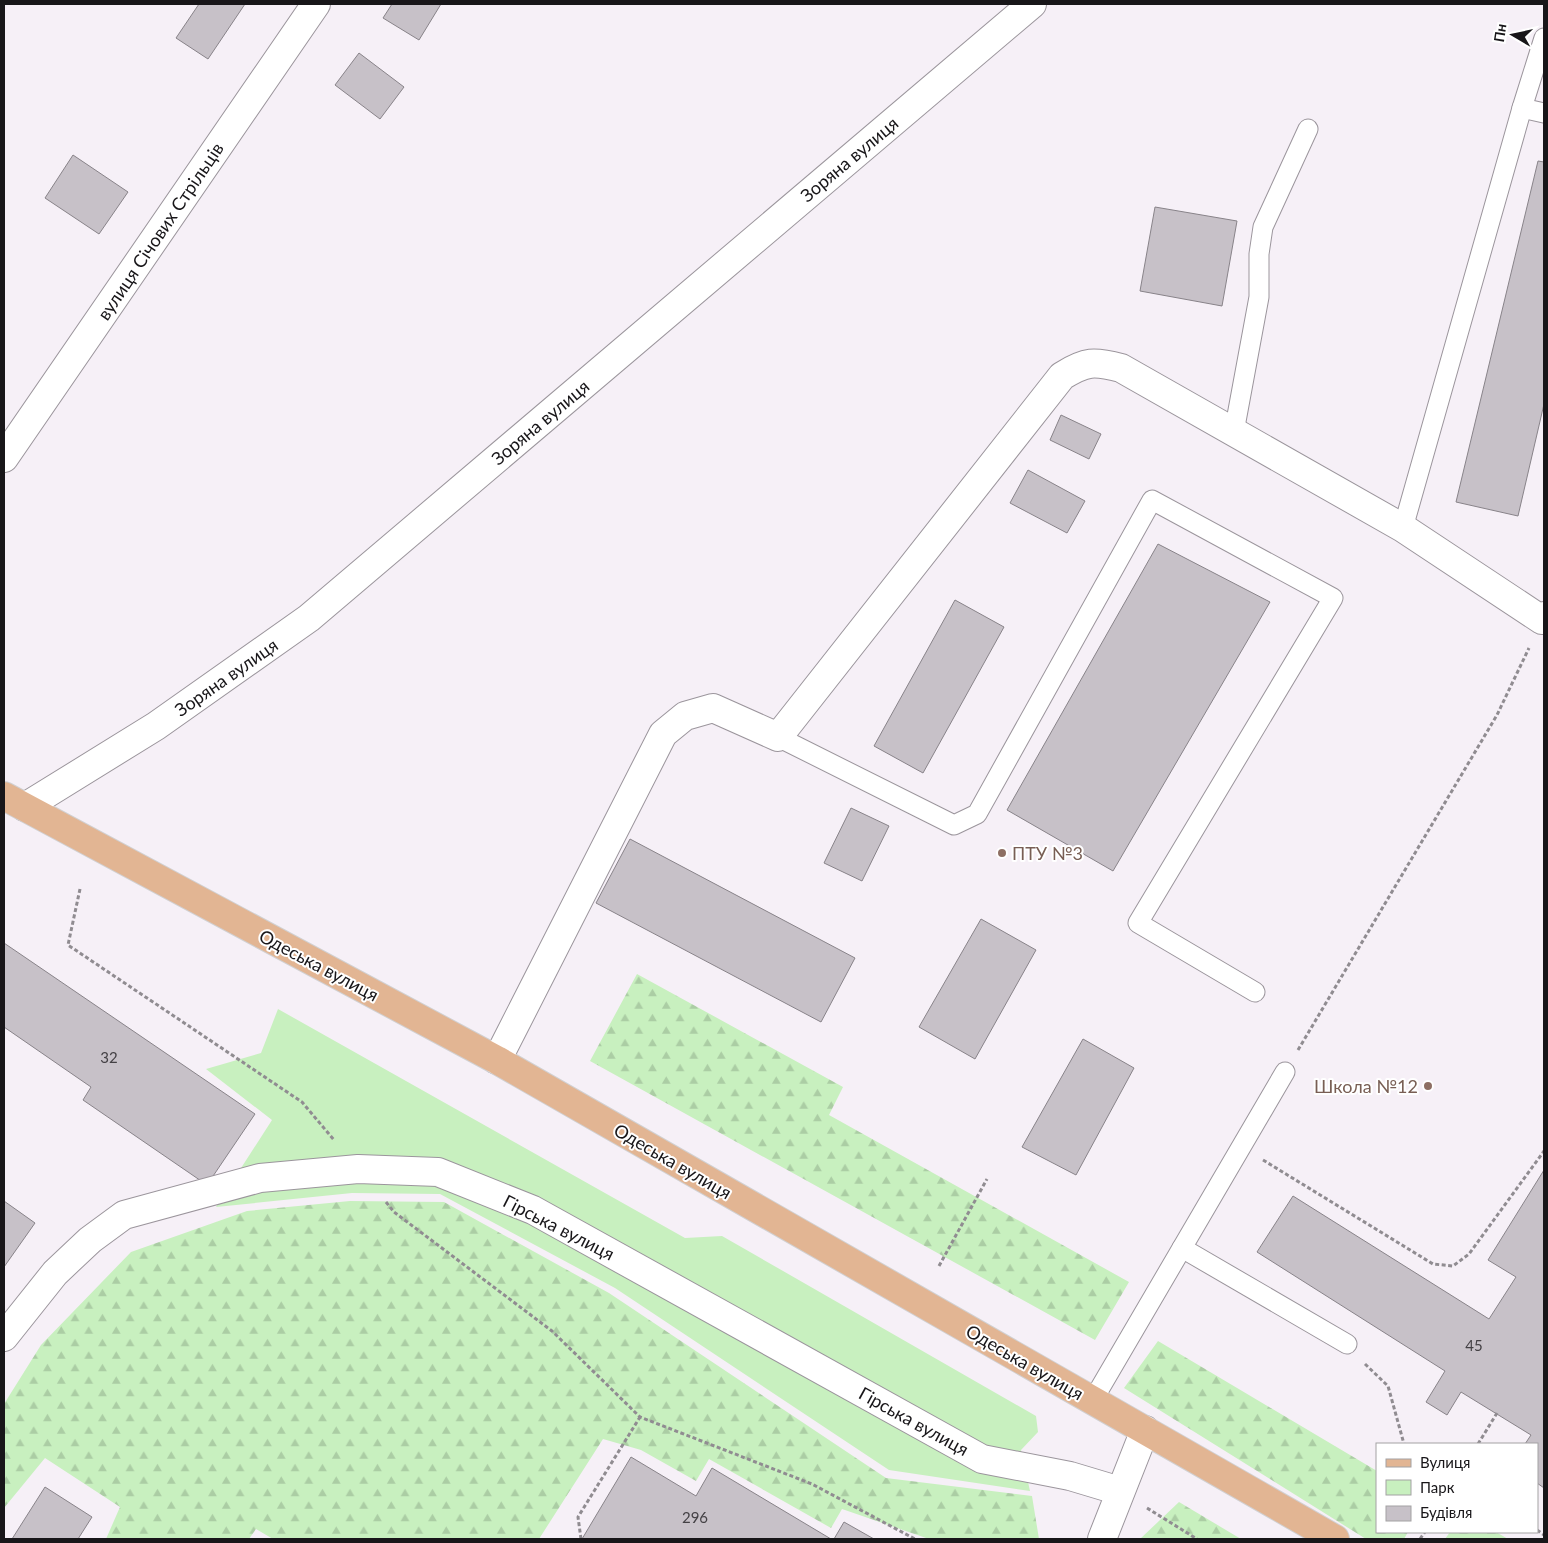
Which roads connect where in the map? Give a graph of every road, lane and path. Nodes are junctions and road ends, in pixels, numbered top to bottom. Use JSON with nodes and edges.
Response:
{"nodes":[{"id":1,"x":316,"y":4,"type":"edge"},
{"id":2,"x":1032,"y":4,"type":"edge"},
{"id":3,"x":1544,"y":38,"type":"edge"},
{"id":4,"x":1522,"y":108,"type":"junction"},
{"id":5,"x":1544,"y":113,"type":"edge"},
{"id":6,"x":1308,"y":129,"type":"dead end"},
{"id":7,"x":1234,"y":432,"type":"junction"},
{"id":8,"x":4,"y":458,"type":"edge"},
{"id":9,"x":1403,"y":528,"type":"junction"},
{"id":10,"x":1543,"y":618,"type":"edge"},
{"id":11,"x":778,"y":737,"type":"junction"},
{"id":12,"x":14,"y":802,"type":"edge"},
{"id":13,"x":80,"y":889,"type":"dead end"},
{"id":14,"x":1255,"y":992,"type":"dead end"},
{"id":15,"x":496,"y":1060,"type":"junction"},
{"id":16,"x":1285,"y":1072,"type":"joint"},
{"id":17,"x":1241,"y":1147,"type":"junction"},
{"id":18,"x":1544,"y":1151,"type":"edge"},
{"id":19,"x":358,"y":1169,"type":"junction"},
{"id":20,"x":986,"y":1179,"type":"dead end"},
{"id":21,"x":1182,"y":1248,"type":"junction"},
{"id":22,"x":940,"y":1266,"type":"dead end"},
{"id":23,"x":4,"y":1337,"type":"edge"},
{"id":24,"x":1346,"y":1344,"type":"joint"},
{"id":25,"x":1093,"y":1400,"type":"junction"},
{"id":26,"x":1497,"y":1413,"type":"dead end"},
{"id":27,"x":640,"y":1416,"type":"junction"},
{"id":28,"x":1145,"y":1430,"type":"junction"},
{"id":29,"x":1404,"y":1443,"type":"edge"},
{"id":30,"x":1479,"y":1443,"type":"edge"},
{"id":31,"x":1120,"y":1492,"type":"junction"},
{"id":32,"x":581,"y":1539,"type":"edge"},
{"id":33,"x":915,"y":1539,"type":"edge"},
{"id":34,"x":1102,"y":1539,"type":"edge"},
{"id":35,"x":1197,"y":1539,"type":"edge"},
{"id":36,"x":1335,"y":1539,"type":"edge"}],
"edges":[{"from":1,"to":8,"type":"street","name":"вулиця Січових Стрільців"},
{"from":2,"to":12,"type":"street","name":"Зоряна вулиця"},
{"from":3,"to":4,"type":"lane"},
{"from":4,"to":5,"type":"lane"},
{"from":4,"to":9,"type":"lane"},
{"from":6,"to":7,"type":"lane"},
{"from":7,"to":9,"type":"street"},
{"from":7,"to":11,"type":"street"},
{"from":9,"to":10,"type":"street"},
{"from":10,"to":16,"type":"path"},
{"from":11,"to":14,"type":"lane"},
{"from":11,"to":15,"type":"street"},
{"from":12,"to":15,"type":"main road","name":"Одеська вулиця"},
{"from":13,"to":19,"type":"path"},
{"from":15,"to":25,"type":"main road","name":"Одеська вулиця"},
{"from":16,"to":17,"type":"lane"},
{"from":17,"to":18,"type":"path"},
{"from":17,"to":21,"type":"lane"},
{"from":19,"to":23,"type":"street","name":"Гірська вулиця"},
{"from":19,"to":27,"type":"path"},
{"from":19,"to":31,"type":"street","name":"Гірська вулиця"},
{"from":20,"to":22,"type":"path"},
{"from":21,"to":24,"type":"lane"},
{"from":21,"to":25,"type":"lane"},
{"from":24,"to":29,"type":"path"},
{"from":25,"to":28,"type":"main road","name":"Одеська вулиця"},
{"from":26,"to":30,"type":"path"},
{"from":27,"to":32,"type":"path"},
{"from":27,"to":33,"type":"path"},
{"from":28,"to":31,"type":"street"},
{"from":28,"to":36,"type":"main road","name":"Одеська вулиця"},
{"from":31,"to":34,"type":"street"},
{"from":31,"to":35,"type":"path"}]}
